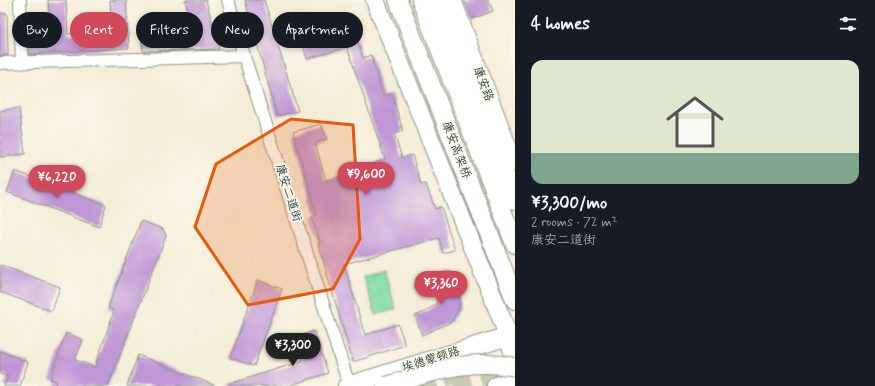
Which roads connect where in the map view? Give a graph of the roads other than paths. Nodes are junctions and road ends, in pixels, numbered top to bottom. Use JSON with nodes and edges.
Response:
{"nodes":[{"id":1,"x":20,"y":0,"type":"edge"},
{"id":2,"x":228,"y":0,"type":"edge"},
{"id":3,"x":375,"y":0,"type":"edge"},
{"id":4,"x":386,"y":0,"type":"edge"},
{"id":5,"x":398,"y":0,"type":"edge"},
{"id":6,"x":421,"y":0,"type":"edge"},
{"id":7,"x":435,"y":0,"type":"edge"},
{"id":8,"x":452,"y":0,"type":"edge"},
{"id":9,"x":244,"y":56,"type":"junction"},
{"id":10,"x":22,"y":63,"type":"junction"},
{"id":11,"x":0,"y":64,"type":"edge"},
{"id":12,"x":508,"y":167,"type":"edge"},
{"id":13,"x":515,"y":200,"type":"edge"},
{"id":14,"x":515,"y":244,"type":"edge"},
{"id":15,"x":515,"y":300,"type":"edge"},
{"id":16,"x":510,"y":329,"type":"edge"},
{"id":17,"x":515,"y":357,"type":"edge"},
{"id":18,"x":515,"y":367,"type":"edge"},
{"id":19,"x":515,"y":380,"type":"edge"},
{"id":20,"x":348,"y":386,"type":"edge"},
{"id":21,"x":386,"y":386,"type":"edge"},
{"id":22,"x":496,"y":386,"type":"edge"}],
"edges":[{"from":1,"to":10,"type":"street"},
{"from":2,"to":9,"type":"street","name":"康安二道街"},
{"from":3,"to":16,"type":"highway"},
{"from":4,"to":16,"type":"highway"},
{"from":5,"to":15,"type":"highway","name":"康安高架桥"},
{"from":6,"to":14,"type":"highway","name":"康安高架桥"},
{"from":7,"to":12,"type":"highway"},
{"from":8,"to":12,"type":"highway","name":"康安路"},
{"from":9,"to":10,"type":"street"},
{"from":9,"to":20,"type":"street","name":"康安二道街"},
{"from":10,"to":11,"type":"street"},
{"from":12,"to":13,"type":"highway","name":"康安路"},
{"from":16,"to":17,"type":"highway"},
{"from":16,"to":20,"type":"highway","name":"埃德蒙顿路"},
{"from":18,"to":21,"type":"highway","bridge":true},
{"from":19,"to":22,"type":"highway"}]}
